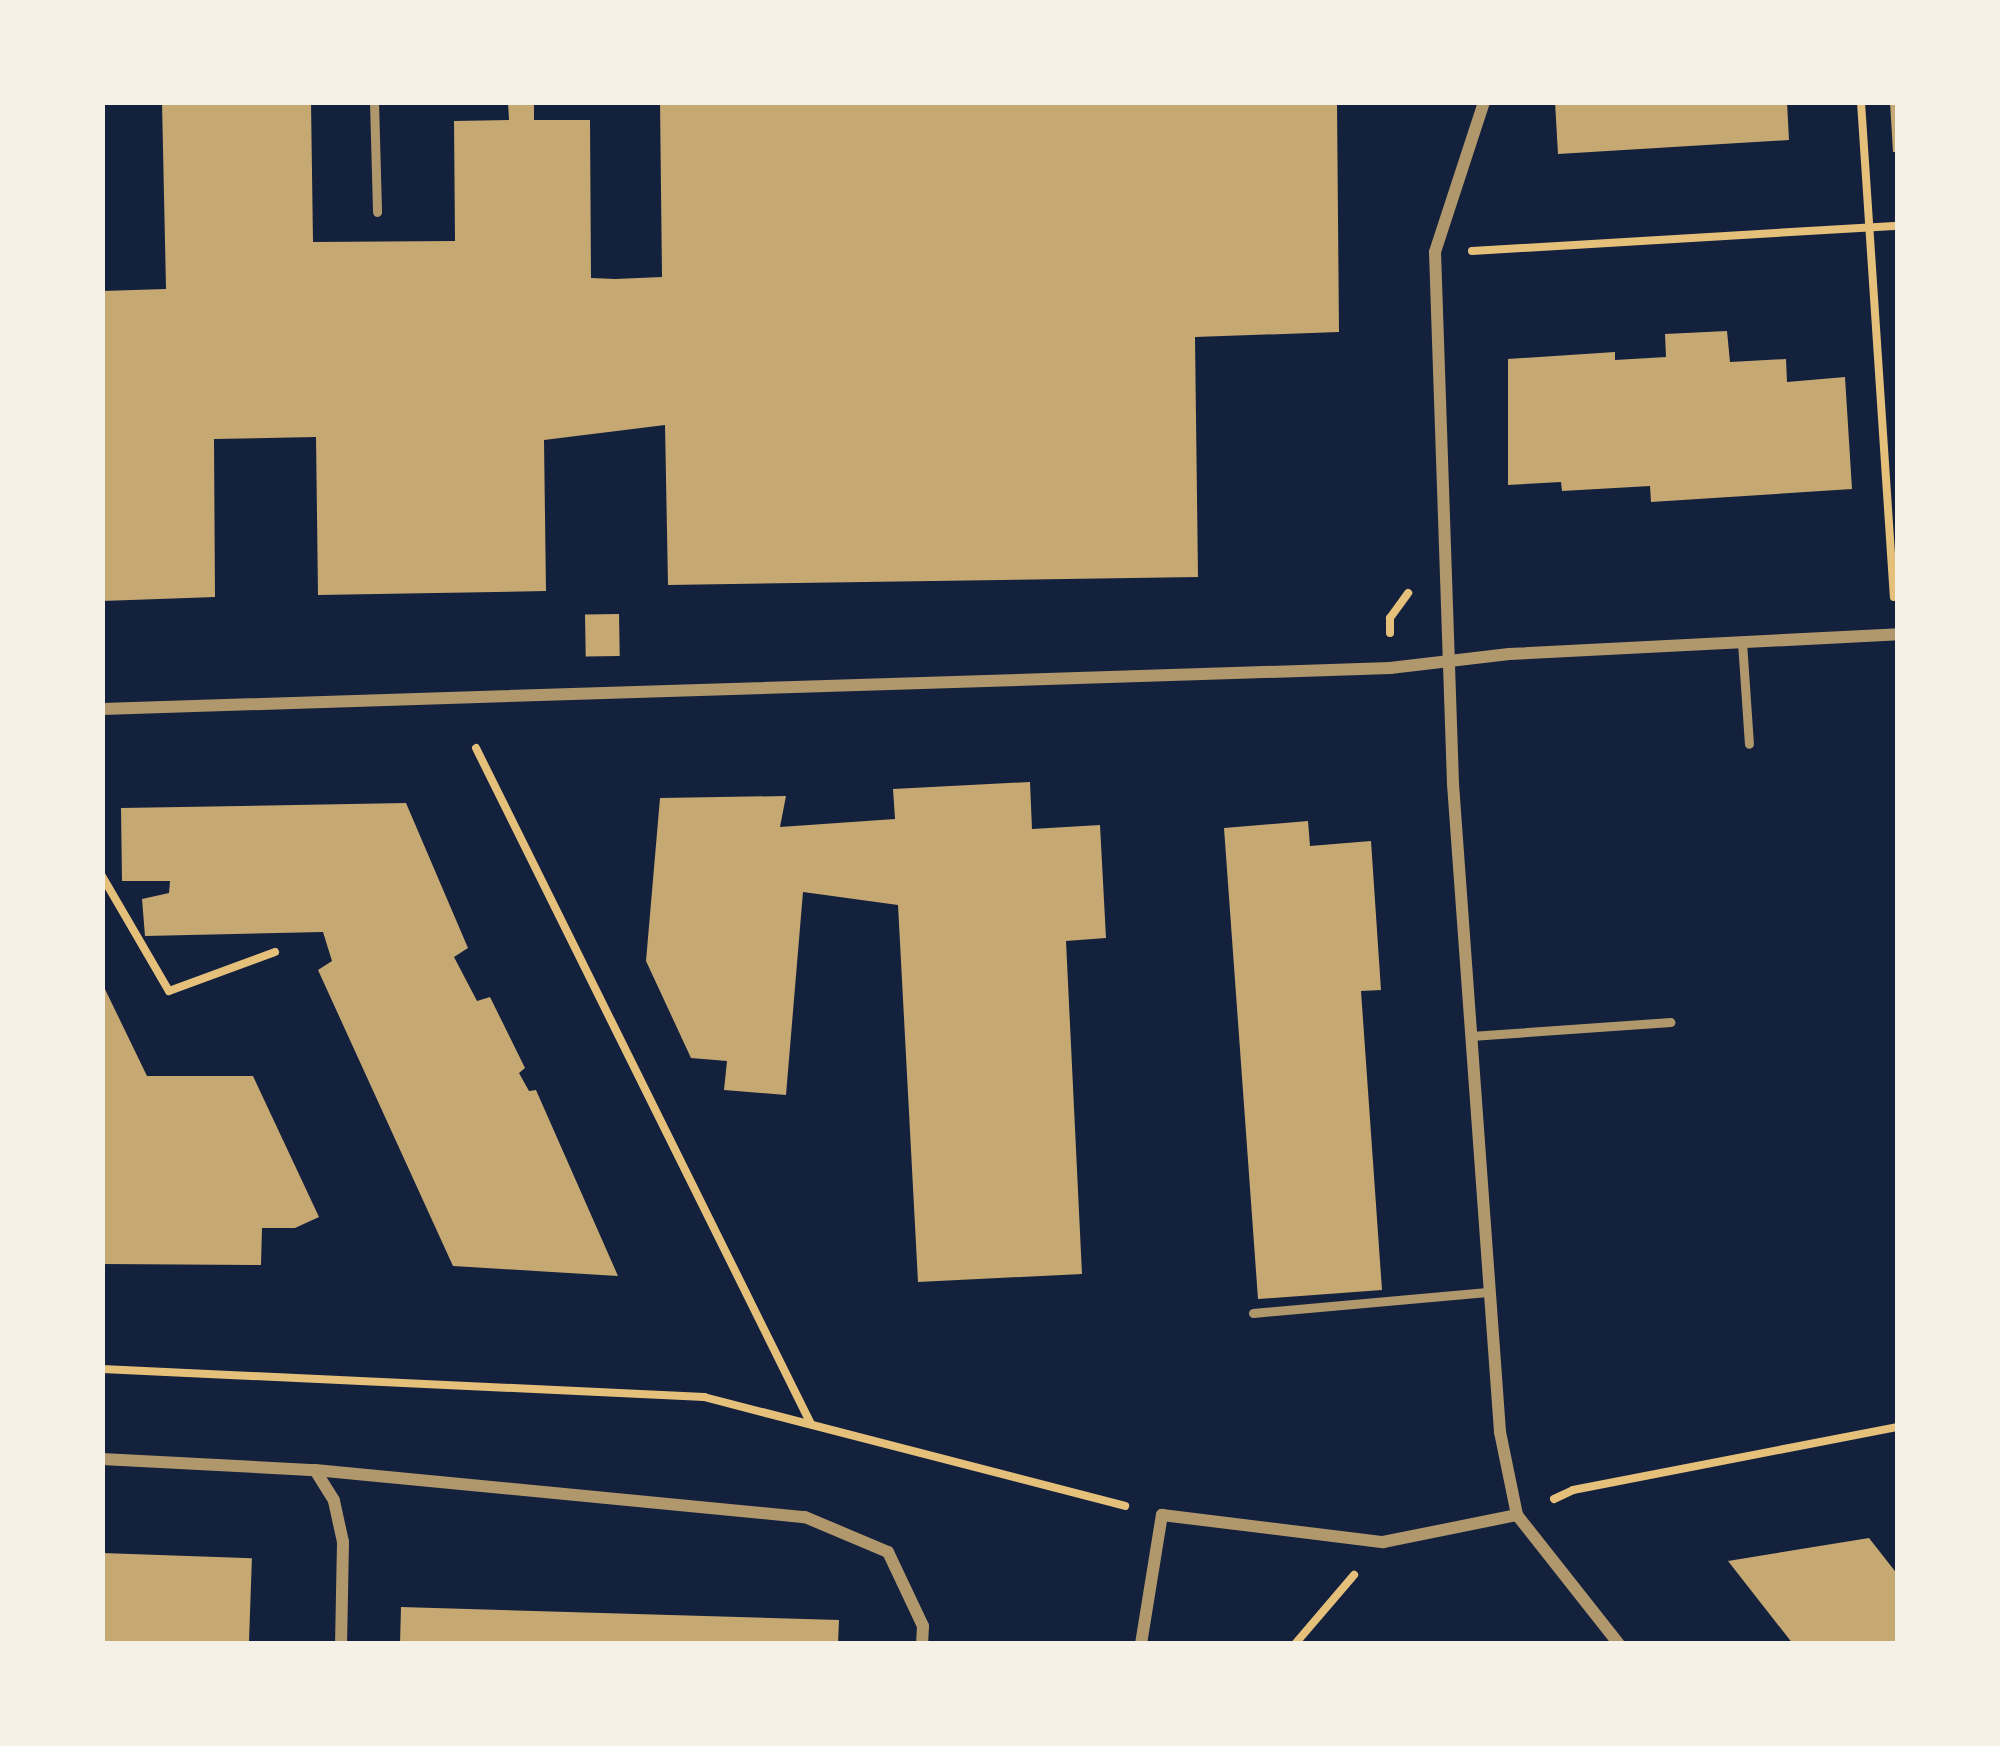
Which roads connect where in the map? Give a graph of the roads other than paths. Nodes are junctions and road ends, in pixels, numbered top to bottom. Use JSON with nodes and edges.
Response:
{"nodes":[{"id":1,"x":374,"y":102,"type":"edge"},
{"id":2,"x":1484,"y":102,"type":"edge"},
{"id":3,"x":377,"y":212,"type":"dead end"},
{"id":4,"x":1898,"y":634,"type":"edge"},
{"id":5,"x":1742,"y":642,"type":"junction"},
{"id":6,"x":1450,"y":663,"type":"junction"},
{"id":7,"x":102,"y":709,"type":"edge"},
{"id":8,"x":1749,"y":744,"type":"dead end"},
{"id":9,"x":1671,"y":1022,"type":"dead end"},
{"id":10,"x":1471,"y":1036,"type":"junction"},
{"id":11,"x":1490,"y":1292,"type":"junction"},
{"id":12,"x":1253,"y":1313,"type":"dead end"},
{"id":13,"x":102,"y":1459,"type":"edge"},
{"id":14,"x":315,"y":1470,"type":"junction"},
{"id":15,"x":1517,"y":1515,"type":"junction"},
{"id":16,"x":341,"y":1644,"type":"edge"},
{"id":17,"x":922,"y":1644,"type":"edge"},
{"id":18,"x":1142,"y":1644,"type":"edge"},
{"id":19,"x":1619,"y":1644,"type":"edge"}],
"edges":[{"from":1,"to":3,"type":"lane"},
{"from":2,"to":6,"type":"street"},
{"from":4,"to":5,"type":"street"},
{"from":5,"to":6,"type":"street"},
{"from":5,"to":8,"type":"lane"},
{"from":6,"to":7,"type":"street"},
{"from":6,"to":10,"type":"street"},
{"from":9,"to":10,"type":"lane"},
{"from":10,"to":11,"type":"street"},
{"from":11,"to":12,"type":"lane"},
{"from":11,"to":15,"type":"street"},
{"from":13,"to":14,"type":"street"},
{"from":14,"to":16,"type":"street"},
{"from":14,"to":17,"type":"street"},
{"from":15,"to":18,"type":"street"},
{"from":15,"to":19,"type":"street"}]}
